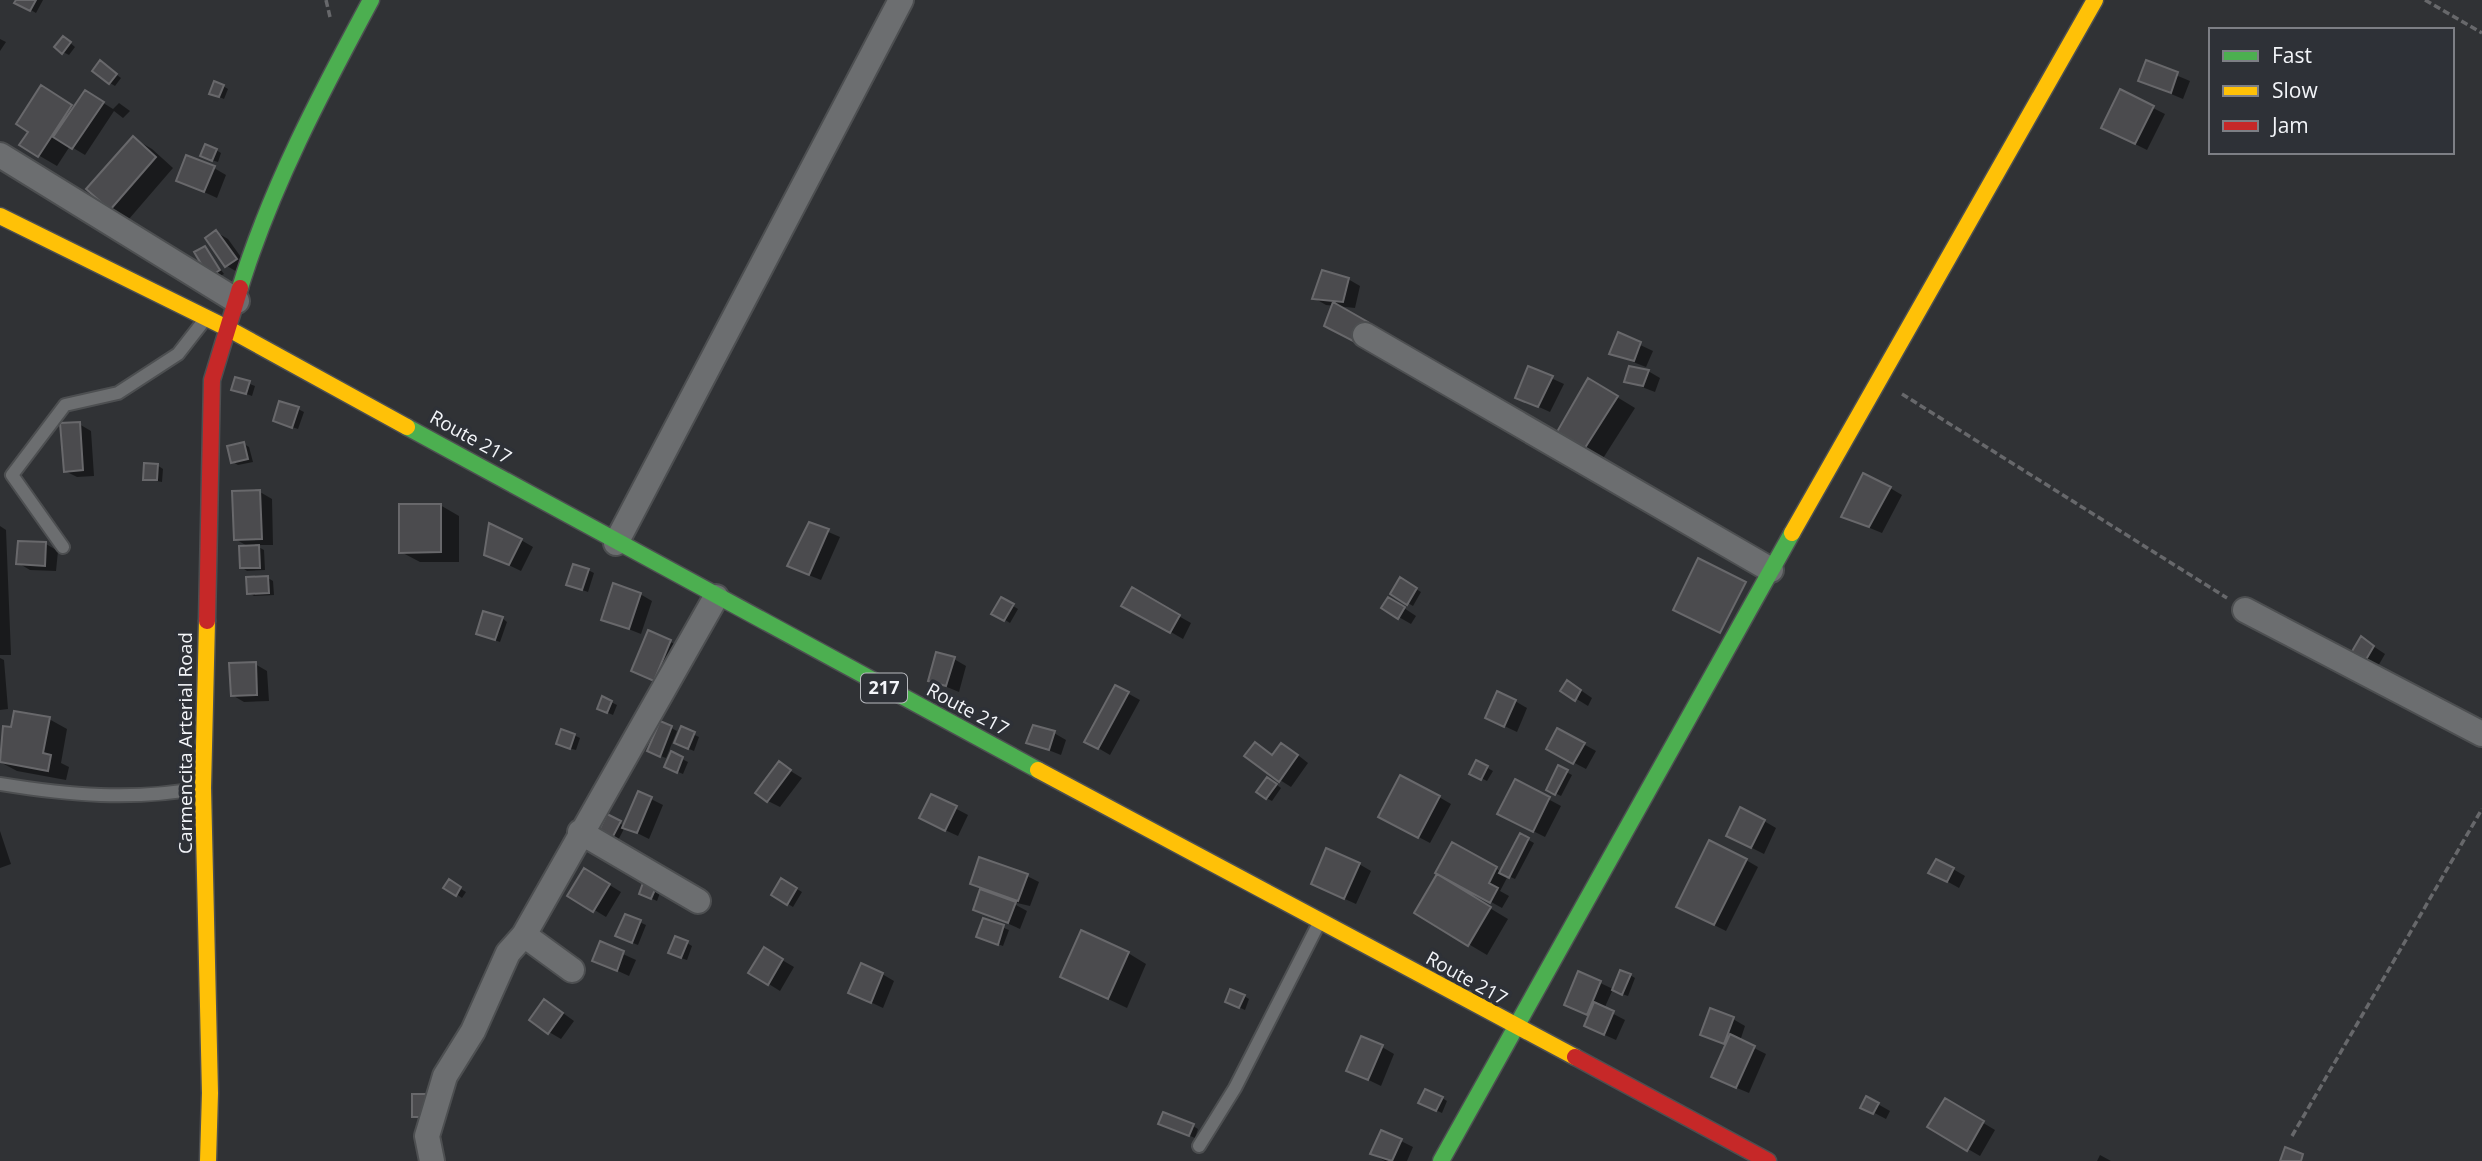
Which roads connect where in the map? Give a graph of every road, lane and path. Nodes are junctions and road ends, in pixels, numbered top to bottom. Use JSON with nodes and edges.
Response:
{"nodes":[{"id":1,"x":370,"y":0,"type":"edge"},
{"id":2,"x":901,"y":0,"type":"edge"},
{"id":3,"x":2095,"y":0,"type":"edge"},
{"id":4,"x":2425,"y":0,"type":"edge"},
{"id":5,"x":2482,"y":33,"type":"edge"},
{"id":6,"x":0,"y":155,"type":"edge"},
{"id":7,"x":0,"y":216,"type":"edge"},
{"id":8,"x":237,"y":301,"type":"junction"},
{"id":9,"x":205,"y":319,"type":"junction"},
{"id":10,"x":227,"y":328,"type":"junction"},
{"id":11,"x":1365,"y":335,"type":"dead end"},
{"id":12,"x":1880,"y":379,"type":"junction"},
{"id":13,"x":616,"y":543,"type":"junction"},
{"id":14,"x":62,"y":547,"type":"dead end"},
{"id":15,"x":1771,"y":570,"type":"junction"},
{"id":16,"x":716,"y":597,"type":"junction"},
{"id":17,"x":2245,"y":610,"type":"joint"},
{"id":18,"x":2482,"y":734,"type":"edge"},
{"id":19,"x":0,"y":784,"type":"edge"},
{"id":20,"x":203,"y":788,"type":"junction"},
{"id":21,"x":2482,"y":809,"type":"edge"},
{"id":22,"x":580,"y":832,"type":"junction"},
{"id":23,"x":698,"y":901,"type":"dead end"},
{"id":24,"x":1320,"y":921,"type":"junction"},
{"id":25,"x":524,"y":935,"type":"junction"},
{"id":26,"x":572,"y":970,"type":"dead end"},
{"id":27,"x":1514,"y":1027,"type":"junction"},
{"id":28,"x":2292,"y":1136,"type":"dead end"},
{"id":29,"x":1199,"y":1146,"type":"dead end"},
{"id":30,"x":208,"y":1161,"type":"edge"},
{"id":31,"x":432,"y":1161,"type":"edge"},
{"id":32,"x":1441,"y":1161,"type":"edge"},
{"id":33,"x":1768,"y":1161,"type":"edge"}],
"edges":[{"from":1,"to":8,"type":"street","name":"Carmencita Arterial Road"},
{"from":2,"to":13,"type":"street"},
{"from":3,"to":12,"type":"street"},
{"from":4,"to":5,"type":"path"},
{"from":6,"to":8,"type":"street"},
{"from":7,"to":9,"type":"street","name":"Route 217","number":"217"},
{"from":8,"to":10,"type":"street","name":"Carmencita Arterial Road"},
{"from":9,"to":10,"type":"street","name":"Route 217","number":"217"},
{"from":9,"to":14,"type":"lane"},
{"from":10,"to":13,"type":"street","name":"Route 217","number":"217"},
{"from":10,"to":20,"type":"street","name":"Carmencita Arterial Road"},
{"from":11,"to":15,"type":"street"},
{"from":12,"to":15,"type":"street"},
{"from":12,"to":17,"type":"path"},
{"from":13,"to":16,"type":"street","name":"Route 217","number":"217"},
{"from":15,"to":27,"type":"street"},
{"from":16,"to":22,"type":"street"},
{"from":16,"to":24,"type":"street","name":"Route 217","number":"217"},
{"from":17,"to":18,"type":"street"},
{"from":19,"to":20,"type":"lane"},
{"from":20,"to":30,"type":"street","name":"Carmencita Arterial Road"},
{"from":21,"to":28,"type":"path"},
{"from":22,"to":23,"type":"street"},
{"from":22,"to":25,"type":"street"},
{"from":24,"to":27,"type":"street","name":"Route 217","number":"217"},
{"from":24,"to":29,"type":"lane"},
{"from":25,"to":26,"type":"street"},
{"from":25,"to":31,"type":"street"},
{"from":27,"to":32,"type":"street"},
{"from":27,"to":33,"type":"street","name":"Route 217","number":"217"}]}
